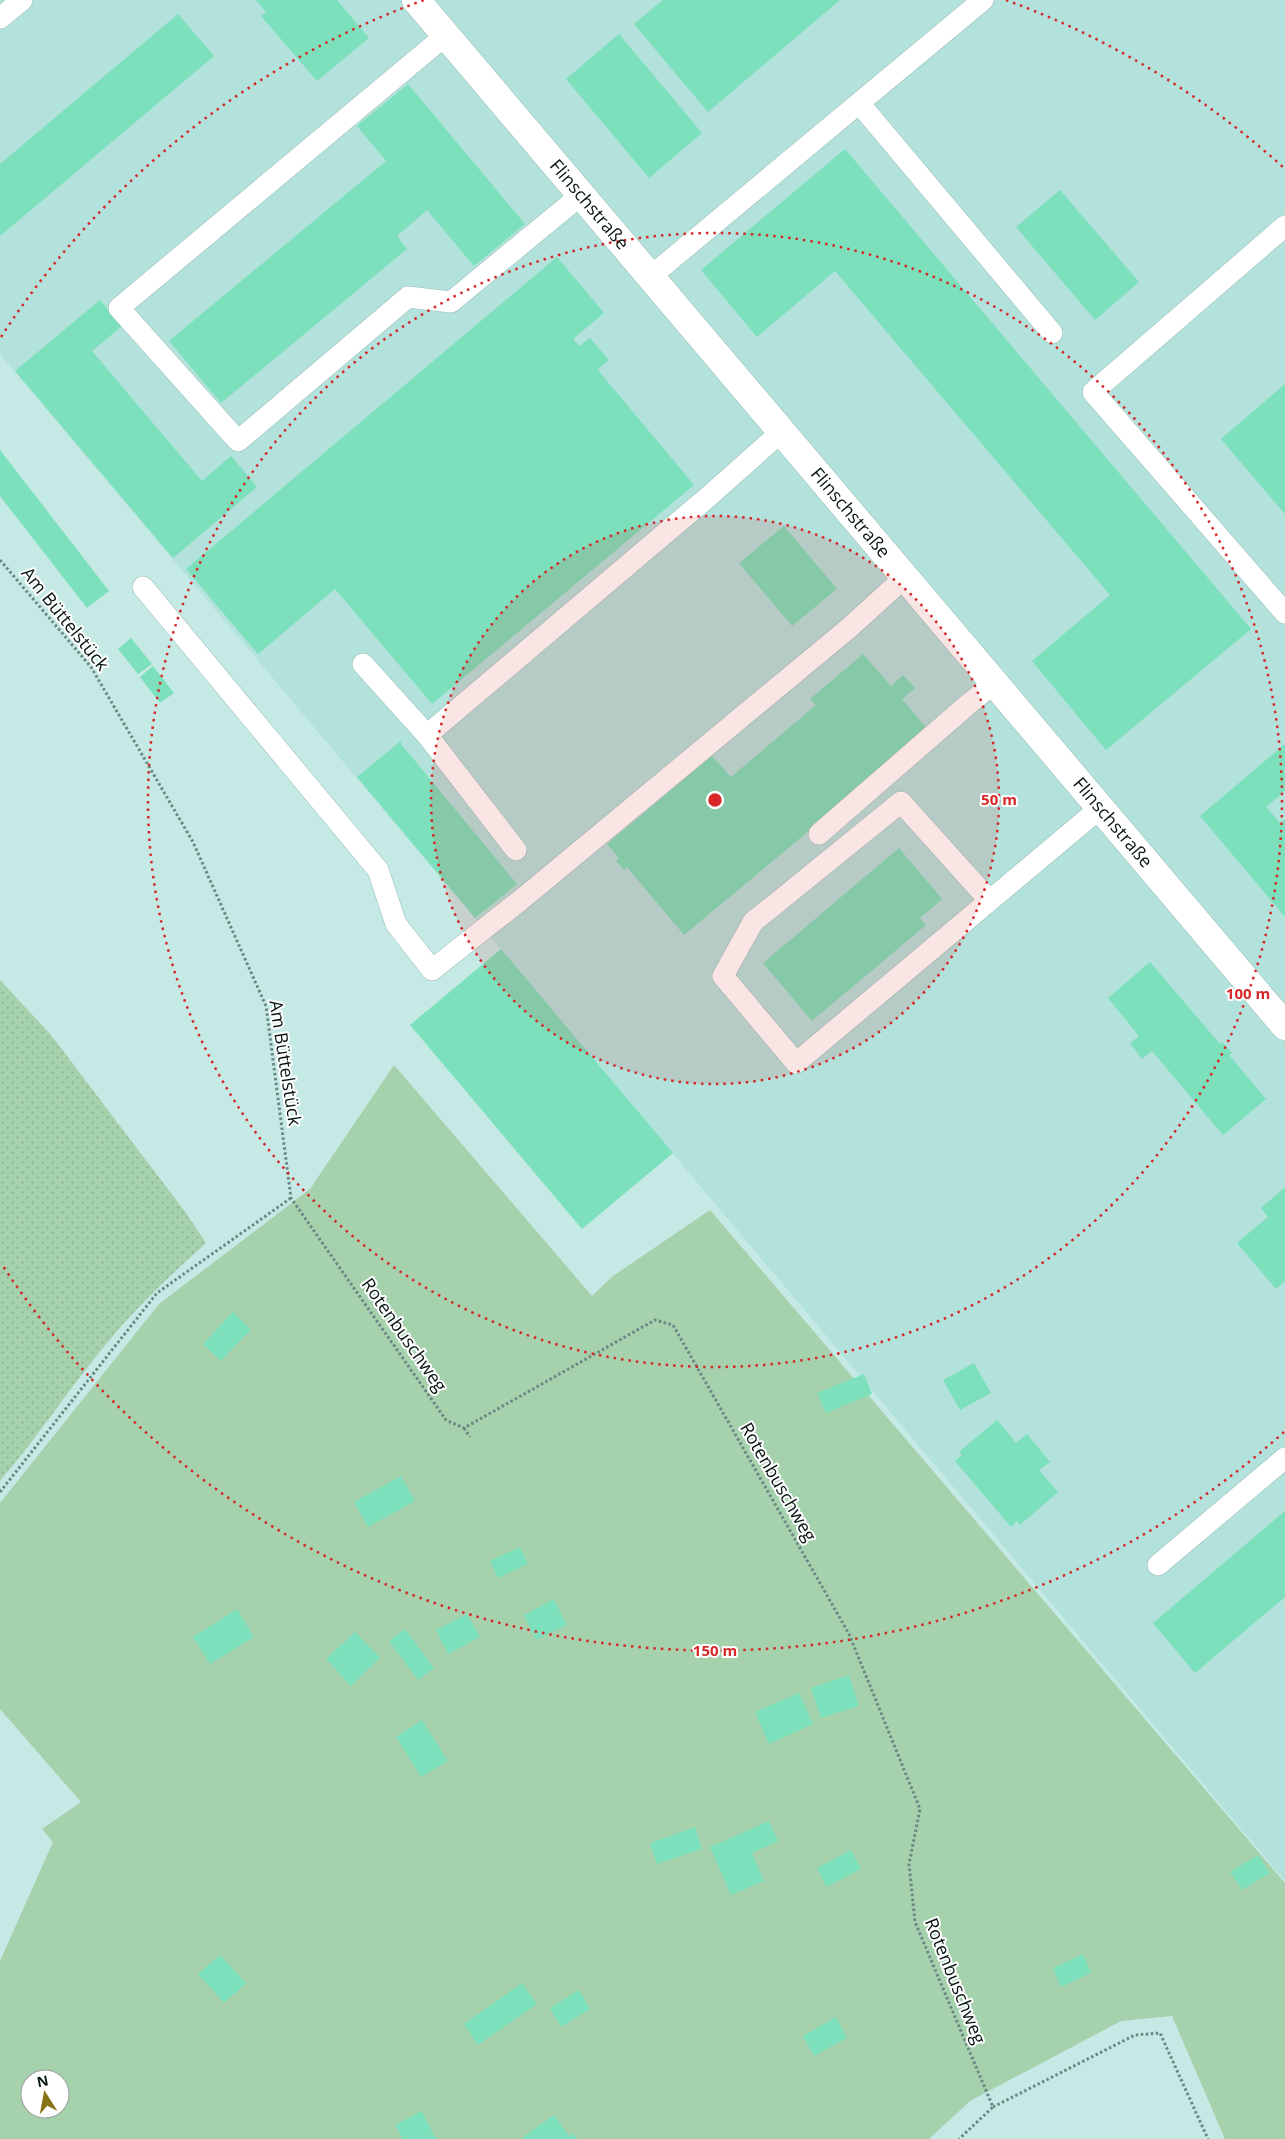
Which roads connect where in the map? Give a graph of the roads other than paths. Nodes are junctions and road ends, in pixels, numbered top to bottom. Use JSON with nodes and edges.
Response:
{"nodes":[{"id":1,"x":22,"y":0,"type":"edge"},
{"id":2,"x":416,"y":0,"type":"edge"},
{"id":3,"x":983,"y":0,"type":"edge"},
{"id":4,"x":0,"y":18,"type":"edge"},
{"id":5,"x":446,"y":35,"type":"junction"},
{"id":6,"x":859,"y":103,"type":"junction"},
{"id":7,"x":582,"y":195,"type":"junction"},
{"id":8,"x":1285,"y":226,"type":"edge"},
{"id":9,"x":650,"y":277,"type":"junction"},
{"id":10,"x":1052,"y":333,"type":"dead end"},
{"id":11,"x":780,"y":432,"type":"junction"},
{"id":12,"x":904,"y":578,"type":"junction"},
{"id":13,"x":143,"y":587,"type":"dead end"},
{"id":14,"x":1285,"y":613,"type":"edge"},
{"id":15,"x":363,"y":664,"type":"dead end"},
{"id":16,"x":994,"y":684,"type":"junction"},
{"id":17,"x":427,"y":734,"type":"junction"},
{"id":18,"x":1099,"y":809,"type":"junction"},
{"id":19,"x":819,"y":834,"type":"dead end"},
{"id":20,"x":516,"y":850,"type":"dead end"},
{"id":21,"x":989,"y":900,"type":"junction"},
{"id":22,"x":1285,"y":1026,"type":"edge"},
{"id":23,"x":1285,"y":1458,"type":"edge"},
{"id":24,"x":1158,"y":1565,"type":"dead end"}],
"edges":[{"from":1,"to":4,"type":"lane"},
{"from":2,"to":5,"type":"street","name":"Flinschstraße"},
{"from":3,"to":6,"type":"lane"},
{"from":5,"to":7,"type":"street","name":"Flinschstraße"},
{"from":5,"to":7,"type":"lane"},
{"from":6,"to":9,"type":"lane"},
{"from":6,"to":10,"type":"lane"},
{"from":7,"to":9,"type":"street","name":"Flinschstraße"},
{"from":8,"to":14,"type":"lane"},
{"from":9,"to":11,"type":"street","name":"Flinschstraße"},
{"from":11,"to":12,"type":"street","name":"Flinschstraße"},
{"from":11,"to":17,"type":"lane"},
{"from":12,"to":13,"type":"lane"},
{"from":12,"to":16,"type":"street","name":"Flinschstraße"},
{"from":15,"to":17,"type":"lane"},
{"from":16,"to":18,"type":"street","name":"Flinschstraße"},
{"from":16,"to":19,"type":"lane"},
{"from":17,"to":20,"type":"lane"},
{"from":18,"to":21,"type":"lane"},
{"from":18,"to":22,"type":"street","name":"Flinschstraße"},
{"from":21,"to":21,"type":"lane"},
{"from":23,"to":24,"type":"lane"}]}
